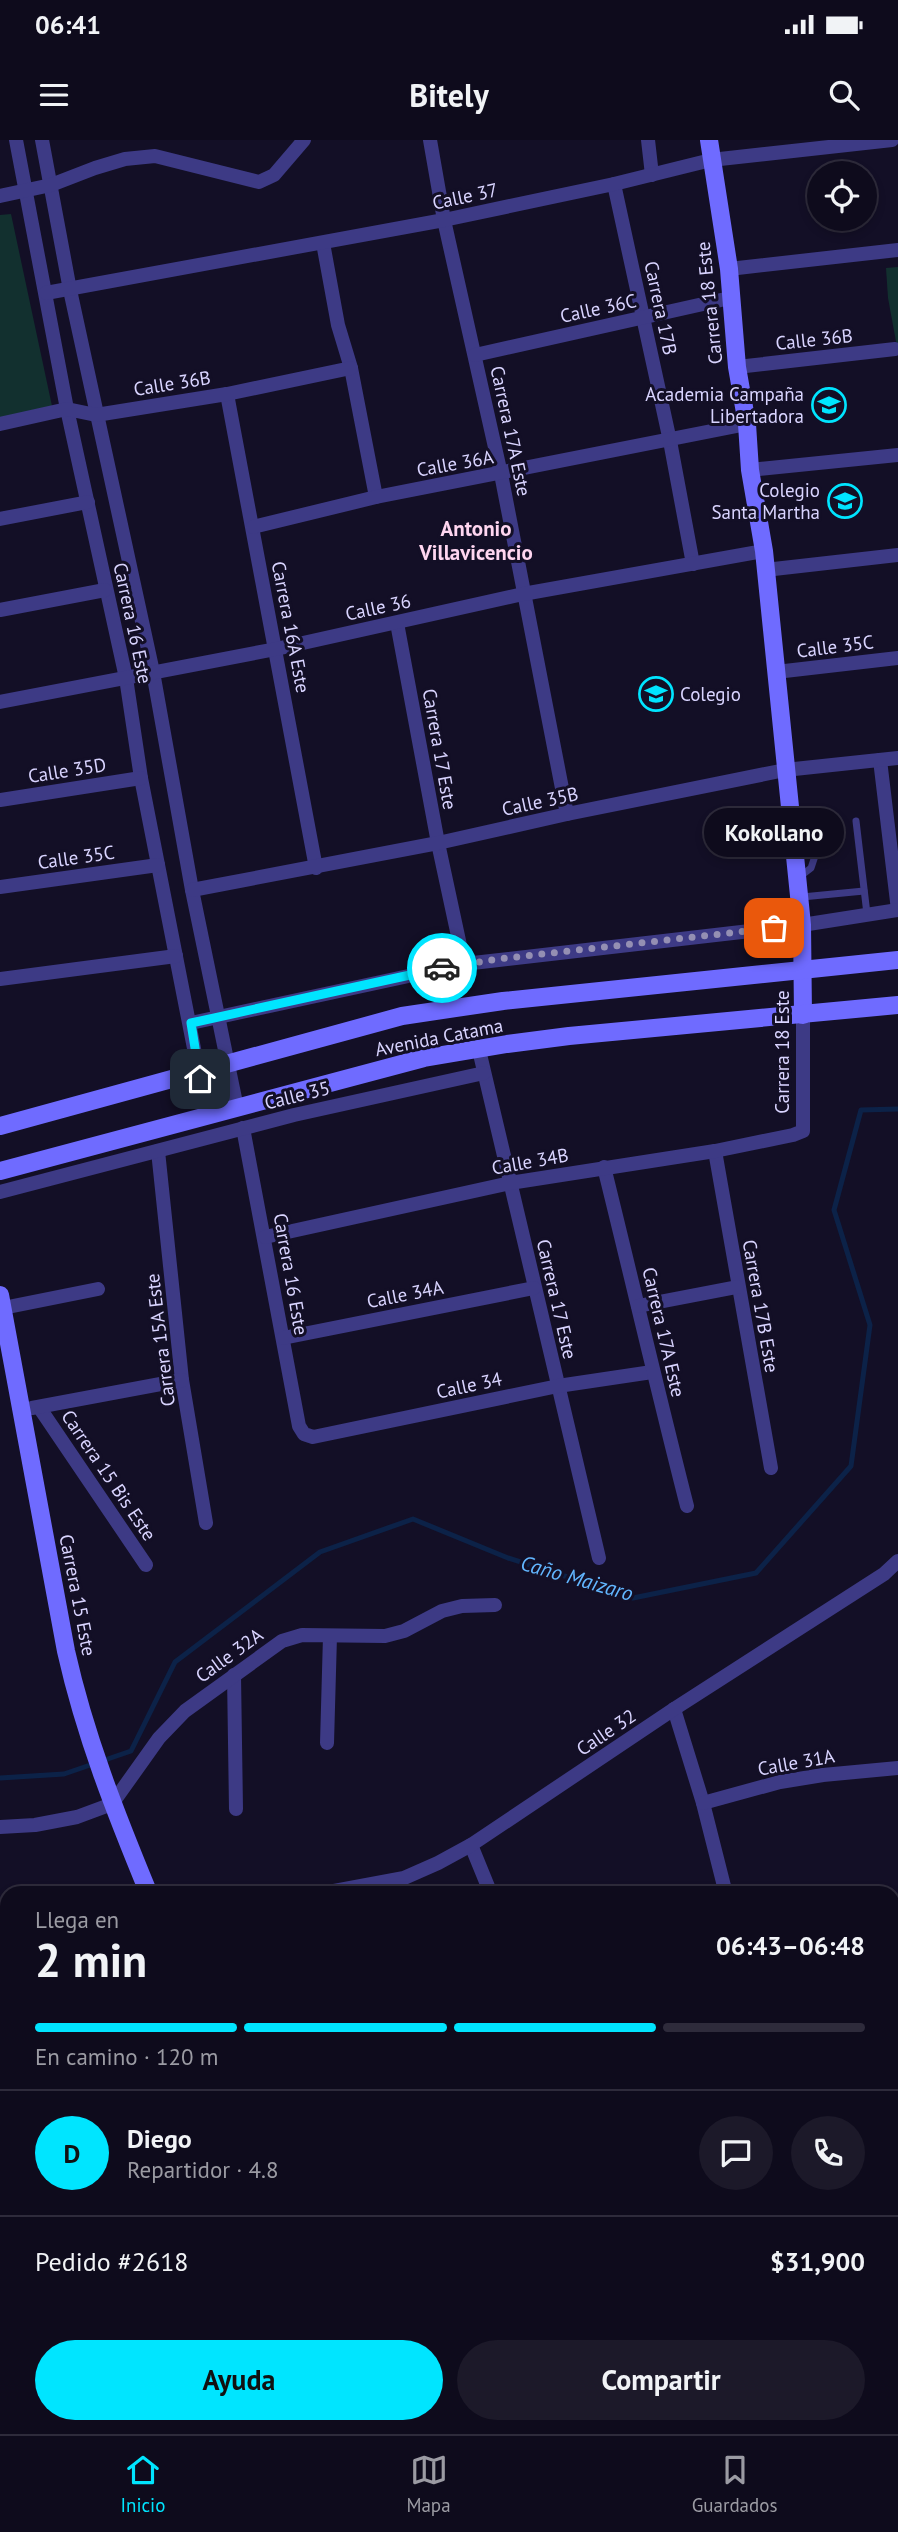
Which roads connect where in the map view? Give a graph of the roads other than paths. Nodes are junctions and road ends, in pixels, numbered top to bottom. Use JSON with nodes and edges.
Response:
{"nodes":[{"id":1,"x":16,"y":140,"type":"edge"},
{"id":2,"x":42,"y":140,"type":"edge"},
{"id":3,"x":304,"y":140,"type":"edge"},
{"id":4,"x":430,"y":140,"type":"edge"},
{"id":5,"x":648,"y":140,"type":"edge"},
{"id":6,"x":709,"y":140,"type":"edge"},
{"id":7,"x":892,"y":140,"type":"edge"},
{"id":8,"x":711,"y":160,"type":"junction"},
{"id":9,"x":652,"y":175,"type":"junction"},
{"id":10,"x":614,"y":184,"type":"junction"},
{"id":11,"x":51,"y":185,"type":"junction"},
{"id":12,"x":26,"y":192,"type":"junction"},
{"id":13,"x":0,"y":196,"type":"edge"},
{"id":14,"x":444,"y":220,"type":"junction"},
{"id":15,"x":323,"y":243,"type":"junction"},
{"id":16,"x":898,"y":250,"type":"edge"},
{"id":17,"x":729,"y":269,"type":"junction"},
{"id":18,"x":69,"y":290,"type":"junction"},
{"id":19,"x":46,"y":293,"type":"junction"},
{"id":20,"x":730,"y":298,"type":"junction"},
{"id":21,"x":643,"y":318,"type":"junction"},
{"id":22,"x":895,"y":349,"type":"dead end"},
{"id":23,"x":475,"y":355,"type":"junction"},
{"id":24,"x":737,"y":367,"type":"junction"},
{"id":25,"x":351,"y":368,"type":"junction"},
{"id":26,"x":227,"y":394,"type":"junction"},
{"id":27,"x":67,"y":409,"type":"junction"},
{"id":28,"x":96,"y":415,"type":"junction"},
{"id":29,"x":0,"y":424,"type":"edge"},
{"id":30,"x":747,"y":424,"type":"junction"},
{"id":31,"x":670,"y":440,"type":"junction"},
{"id":32,"x":898,"y":455,"type":"edge"},
{"id":33,"x":750,"y":470,"type":"junction"},
{"id":34,"x":501,"y":474,"type":"junction"},
{"id":35,"x":376,"y":497,"type":"junction"},
{"id":36,"x":88,"y":502,"type":"junction"},
{"id":37,"x":0,"y":519,"type":"edge"},
{"id":38,"x":253,"y":527,"type":"junction"},
{"id":39,"x":764,"y":551,"type":"junction"},
{"id":40,"x":898,"y":555,"type":"edge"},
{"id":41,"x":694,"y":564,"type":"junction"},
{"id":42,"x":765,"y":569,"type":"junction"},
{"id":43,"x":105,"y":590,"type":"junction"},
{"id":44,"x":523,"y":594,"type":"junction"},
{"id":45,"x":0,"y":610,"type":"edge"},
{"id":46,"x":397,"y":623,"type":"junction"},
{"id":47,"x":276,"y":649,"type":"junction"},
{"id":48,"x":898,"y":658,"type":"edge"},
{"id":49,"x":776,"y":672,"type":"junction"},
{"id":50,"x":153,"y":673,"type":"junction"},
{"id":51,"x":126,"y":678,"type":"junction"},
{"id":52,"x":0,"y":702,"type":"edge"},
{"id":53,"x":898,"y":758,"type":"edge"},
{"id":54,"x":880,"y":760,"type":"junction"},
{"id":55,"x":785,"y":770,"type":"junction"},
{"id":56,"x":141,"y":778,"type":"junction"},
{"id":57,"x":0,"y":800,"type":"edge"},
{"id":58,"x":567,"y":814,"type":"junction"},
{"id":59,"x":856,"y":821,"type":"dead end"},
{"id":60,"x":438,"y":843,"type":"junction"},
{"id":61,"x":158,"y":865,"type":"junction"},
{"id":62,"x":316,"y":868,"type":"junction"},
{"id":63,"x":0,"y":887,"type":"edge"},
{"id":64,"x":192,"y":890,"type":"junction"},
{"id":65,"x":864,"y":891,"type":"junction"},
{"id":66,"x":799,"y":897,"type":"junction"},
{"id":67,"x":898,"y":910,"type":"edge"},
{"id":68,"x":867,"y":915,"type":"junction"},
{"id":69,"x":802,"y":925,"type":"junction"},
{"id":70,"x":176,"y":956,"type":"junction"},
{"id":71,"x":898,"y":960,"type":"edge"},
{"id":72,"x":464,"y":964,"type":"junction"},
{"id":73,"x":803,"y":972,"type":"junction"},
{"id":74,"x":0,"y":979,"type":"edge"},
{"id":75,"x":898,"y":1005,"type":"edge"},
{"id":76,"x":219,"y":1015,"type":"junction"},
{"id":77,"x":803,"y":1015,"type":"junction"},
{"id":78,"x":191,"y":1023,"type":"junction"},
{"id":79,"x":480,"y":1050,"type":"junction"},
{"id":80,"x":228,"y":1062,"type":"junction"},
{"id":81,"x":199,"y":1070,"type":"junction"},
{"id":82,"x":484,"y":1073,"type":"junction"},
{"id":83,"x":237,"y":1108,"type":"junction"},
{"id":84,"x":209,"y":1115,"type":"junction"},
{"id":85,"x":0,"y":1126,"type":"edge"},
{"id":86,"x":243,"y":1128,"type":"junction"},
{"id":87,"x":803,"y":1131,"type":"joint"},
{"id":88,"x":158,"y":1151,"type":"junction"},
{"id":89,"x":715,"y":1151,"type":"junction"},
{"id":90,"x":604,"y":1167,"type":"junction"},
{"id":91,"x":0,"y":1171,"type":"edge"},
{"id":92,"x":510,"y":1183,"type":"junction"},
{"id":93,"x":0,"y":1192,"type":"edge"},
{"id":94,"x":265,"y":1237,"type":"junction"},
{"id":95,"x":737,"y":1287,"type":"junction"},
{"id":96,"x":534,"y":1288,"type":"junction"},
{"id":97,"x":98,"y":1289,"type":"dead end"},
{"id":98,"x":1,"y":1302,"type":"edge"},
{"id":99,"x":638,"y":1306,"type":"junction"},
{"id":100,"x":283,"y":1338,"type":"junction"},
{"id":101,"x":652,"y":1372,"type":"junction"},
{"id":102,"x":183,"y":1380,"type":"junction"},
{"id":103,"x":558,"y":1386,"type":"junction"},
{"id":104,"x":31,"y":1408,"type":"junction"},
{"id":105,"x":299,"y":1426,"type":"joint"},
{"id":106,"x":771,"y":1468,"type":"dead end"},
{"id":107,"x":687,"y":1506,"type":"dead end"},
{"id":108,"x":206,"y":1523,"type":"dead end"},
{"id":109,"x":599,"y":1558,"type":"dead end"},
{"id":110,"x":898,"y":1561,"type":"edge"},
{"id":111,"x":146,"y":1565,"type":"dead end"},
{"id":112,"x":495,"y":1605,"type":"dead end"},
{"id":113,"x":330,"y":1636,"type":"junction"},
{"id":114,"x":234,"y":1675,"type":"junction"},
{"id":115,"x":674,"y":1709,"type":"junction"},
{"id":116,"x":327,"y":1743,"type":"dead end"},
{"id":117,"x":898,"y":1768,"type":"edge"},
{"id":118,"x":703,"y":1803,"type":"junction"},
{"id":119,"x":112,"y":1804,"type":"junction"},
{"id":120,"x":236,"y":1808,"type":"dead end"},
{"id":121,"x":0,"y":1827,"type":"edge"},
{"id":122,"x":471,"y":1845,"type":"junction"},
{"id":123,"x":146,"y":1886,"type":"edge"},
{"id":124,"x":361,"y":1886,"type":"edge"},
{"id":125,"x":488,"y":1886,"type":"edge"},
{"id":126,"x":724,"y":1886,"type":"edge"}],
"edges":[{"from":1,"to":12,"type":"street","name":"Carrera 16 Este"},
{"from":2,"to":11,"type":"street","name":"Carrera 16 Este"},
{"from":3,"to":11,"type":"street"},
{"from":4,"to":14,"type":"street","name":"Carrera 17A Este"},
{"from":5,"to":9,"type":"street"},
{"from":6,"to":8,"type":"main road","name":"Carrera 18 Este"},
{"from":7,"to":8,"type":"street","name":"Calle 37"},
{"from":8,"to":9,"type":"street","name":"Calle 37"},
{"from":8,"to":17,"type":"main road","name":"Carrera 18 Este"},
{"from":9,"to":10,"type":"street","name":"Calle 37"},
{"from":10,"to":14,"type":"street","name":"Calle 37"},
{"from":10,"to":21,"type":"street","name":"Carrera 17B"},
{"from":11,"to":12,"type":"street"},
{"from":11,"to":18,"type":"street","name":"Carrera 16 Este"},
{"from":12,"to":13,"type":"street"},
{"from":12,"to":19,"type":"street","name":"Carrera 16 Este"},
{"from":14,"to":15,"type":"street","name":"Calle 37"},
{"from":14,"to":23,"type":"street","name":"Carrera 17A Este"},
{"from":15,"to":18,"type":"street","name":"Calle 37"},
{"from":15,"to":25,"type":"street"},
{"from":16,"to":17,"type":"street"},
{"from":17,"to":20,"type":"main road","name":"Carrera 18 Este"},
{"from":18,"to":19,"type":"street","name":"Calle 37"},
{"from":18,"to":28,"type":"street","name":"Carrera 16 Este"},
{"from":19,"to":27,"type":"street","name":"Carrera 16 Este"},
{"from":20,"to":21,"type":"street","name":"Calle 36C"},
{"from":20,"to":24,"type":"main road","name":"Carrera 18 Este"},
{"from":21,"to":23,"type":"street","name":"Calle 36C"},
{"from":21,"to":31,"type":"street","name":"Carrera 17B"},
{"from":22,"to":24,"type":"street","name":"Calle 36B"},
{"from":23,"to":34,"type":"street","name":"Carrera 17A Este"},
{"from":24,"to":30,"type":"main road","name":"Carrera 18 Este"},
{"from":25,"to":26,"type":"street","name":"Calle 36B"},
{"from":25,"to":35,"type":"street"},
{"from":26,"to":28,"type":"street","name":"Calle 36B"},
{"from":26,"to":38,"type":"street","name":"Carrera 16A Este"},
{"from":27,"to":28,"type":"street","name":"Calle 36B"},
{"from":27,"to":29,"type":"street","name":"Calle 36B"},
{"from":27,"to":36,"type":"street","name":"Carrera 16 Este"},
{"from":28,"to":50,"type":"street","name":"Carrera 16 Este"},
{"from":30,"to":31,"type":"street","name":"Calle 36A"},
{"from":30,"to":33,"type":"main road","name":"Carrera 18 Este"},
{"from":31,"to":34,"type":"street","name":"Calle 36A"},
{"from":31,"to":41,"type":"street","name":"Carrera 17B"},
{"from":32,"to":33,"type":"street"},
{"from":33,"to":39,"type":"main road","name":"Carrera 18 Este"},
{"from":34,"to":35,"type":"street","name":"Calle 36A"},
{"from":34,"to":44,"type":"street","name":"Carrera 17A Este"},
{"from":35,"to":38,"type":"street","name":"Calle 36A"},
{"from":36,"to":37,"type":"street"},
{"from":36,"to":43,"type":"street","name":"Carrera 16 Este"},
{"from":38,"to":47,"type":"street","name":"Carrera 16A Este"},
{"from":39,"to":41,"type":"street","name":"Calle 36"},
{"from":39,"to":42,"type":"main road","name":"Carrera 18 Este"},
{"from":40,"to":42,"type":"street"},
{"from":41,"to":44,"type":"street","name":"Calle 36"},
{"from":42,"to":49,"type":"main road","name":"Carrera 18 Este"},
{"from":43,"to":45,"type":"street"},
{"from":43,"to":51,"type":"street","name":"Carrera 16 Este"},
{"from":44,"to":46,"type":"street","name":"Calle 36"},
{"from":44,"to":58,"type":"street","name":"Carrera 17A Este"},
{"from":46,"to":47,"type":"street","name":"Calle 36"},
{"from":46,"to":60,"type":"street","name":"Carrera 17 Este"},
{"from":47,"to":50,"type":"street","name":"Calle 36"},
{"from":47,"to":62,"type":"street","name":"Carrera 16A Este"},
{"from":48,"to":49,"type":"street","name":"Calle 35C"},
{"from":49,"to":55,"type":"main road","name":"Carrera 18 Este"},
{"from":50,"to":51,"type":"street","name":"Calle 36"},
{"from":50,"to":64,"type":"street","name":"Carrera 16 Este"},
{"from":51,"to":52,"type":"street","name":"Calle 36"},
{"from":51,"to":56,"type":"street","name":"Carrera 16 Este"},
{"from":53,"to":54,"type":"street","name":"Calle 35B"},
{"from":54,"to":55,"type":"street","name":"Calle 35B"},
{"from":54,"to":67,"type":"street"},
{"from":55,"to":58,"type":"street","name":"Calle 35B"},
{"from":55,"to":66,"type":"main road","name":"Carrera 18 Este"},
{"from":56,"to":57,"type":"street","name":"Calle 35D"},
{"from":56,"to":61,"type":"street","name":"Carrera 16 Este"},
{"from":58,"to":60,"type":"street","name":"Calle 35B"},
{"from":59,"to":65,"type":"lane"},
{"from":60,"to":62,"type":"street","name":"Calle 35B"},
{"from":60,"to":72,"type":"street","name":"Carrera 17 Este"},
{"from":61,"to":63,"type":"street","name":"Calle 35C"},
{"from":61,"to":70,"type":"street","name":"Carrera 16 Este"},
{"from":62,"to":64,"type":"street","name":"Calle 35B"},
{"from":64,"to":76,"type":"street","name":"Carrera 16 Este"},
{"from":65,"to":66,"type":"lane"},
{"from":65,"to":68,"type":"lane"},
{"from":66,"to":69,"type":"main road","name":"Carrera 18 Este"},
{"from":67,"to":68,"type":"street"},
{"from":68,"to":69,"type":"street"},
{"from":69,"to":72,"type":"street"},
{"from":69,"to":73,"type":"main road","name":"Carrera 18 Este"},
{"from":70,"to":74,"type":"street"},
{"from":70,"to":78,"type":"street","name":"Carrera 16 Este"},
{"from":71,"to":73,"type":"main road","name":"Avenida Catama"},
{"from":72,"to":76,"type":"street"},
{"from":73,"to":77,"type":"main road","name":"Carrera 18 Este"},
{"from":73,"to":80,"type":"main road","name":"Avenida Catama"},
{"from":75,"to":77,"type":"main road","name":"Avenida Catama"},
{"from":76,"to":78,"type":"street"},
{"from":76,"to":80,"type":"street","name":"Carrera 16 Este"},
{"from":77,"to":79,"type":"main road","name":"Avenida Catama"},
{"from":77,"to":87,"type":"street","name":"Carrera 18 Este"},
{"from":78,"to":81,"type":"street","name":"Carrera 16 Este"},
{"from":79,"to":82,"type":"street","name":"Carrera 17 Este"},
{"from":79,"to":83,"type":"main road","name":"Avenida Catama"},
{"from":80,"to":81,"type":"main road","name":"Avenida Catama"},
{"from":80,"to":83,"type":"street","name":"Carrera 16 Este"},
{"from":81,"to":84,"type":"street","name":"Carrera 16 Este"},
{"from":81,"to":85,"type":"main road","name":"Avenida Catama"},
{"from":82,"to":86,"type":"street","name":"Calle 35"},
{"from":82,"to":92,"type":"street","name":"Carrera 17 Este"},
{"from":83,"to":84,"type":"main road","name":"Avenida Catama"},
{"from":84,"to":91,"type":"main road","name":"Avenida Catama"},
{"from":86,"to":88,"type":"street","name":"Calle 35"},
{"from":86,"to":94,"type":"street","name":"Carrera 16 Este"},
{"from":87,"to":89,"type":"street","name":"Calle 34B"},
{"from":88,"to":93,"type":"street","name":"Calle 35"},
{"from":88,"to":102,"type":"street","name":"Carrera 15A Este"},
{"from":89,"to":90,"type":"street","name":"Calle 34B"},
{"from":89,"to":95,"type":"street","name":"Carrera 17B Este"},
{"from":90,"to":92,"type":"street","name":"Calle 34B"},
{"from":90,"to":99,"type":"street","name":"Carrera 17A Este"},
{"from":92,"to":94,"type":"street","name":"Calle 34B"},
{"from":92,"to":96,"type":"street","name":"Carrera 17 Este"},
{"from":94,"to":100,"type":"street","name":"Carrera 16 Este"},
{"from":95,"to":99,"type":"street"},
{"from":95,"to":106,"type":"street","name":"Carrera 17B Este"},
{"from":96,"to":100,"type":"street","name":"Calle 34A"},
{"from":96,"to":103,"type":"street","name":"Carrera 17 Este"},
{"from":97,"to":98,"type":"street"},
{"from":98,"to":104,"type":"main road","name":"Carrera 15 Este"},
{"from":99,"to":101,"type":"street","name":"Carrera 17A Este"},
{"from":100,"to":105,"type":"street","name":"Carrera 16 Este"},
{"from":101,"to":103,"type":"street","name":"Calle 34"},
{"from":101,"to":107,"type":"street","name":"Carrera 17A Este"},
{"from":102,"to":104,"type":"street"},
{"from":102,"to":108,"type":"street","name":"Carrera 15A Este"},
{"from":103,"to":105,"type":"street","name":"Calle 34"},
{"from":103,"to":109,"type":"street","name":"Carrera 17 Este"},
{"from":104,"to":111,"type":"street","name":"Carrera 15 Bis Este"},
{"from":104,"to":119,"type":"main road","name":"Carrera 15 Este"},
{"from":110,"to":115,"type":"street","name":"Calle 32"},
{"from":112,"to":113,"type":"street","name":"Calle 32A"},
{"from":113,"to":114,"type":"street","name":"Calle 32A"},
{"from":113,"to":116,"type":"street"},
{"from":114,"to":119,"type":"street","name":"Calle 32A"},
{"from":114,"to":120,"type":"street"},
{"from":115,"to":118,"type":"street"},
{"from":115,"to":122,"type":"street","name":"Calle 32"},
{"from":117,"to":118,"type":"street","name":"Calle 31A"},
{"from":118,"to":126,"type":"street"},
{"from":119,"to":121,"type":"street"},
{"from":119,"to":123,"type":"main road","name":"Carrera 15 Este"},
{"from":122,"to":124,"type":"street","name":"Calle 32"},
{"from":122,"to":125,"type":"street"}]}
